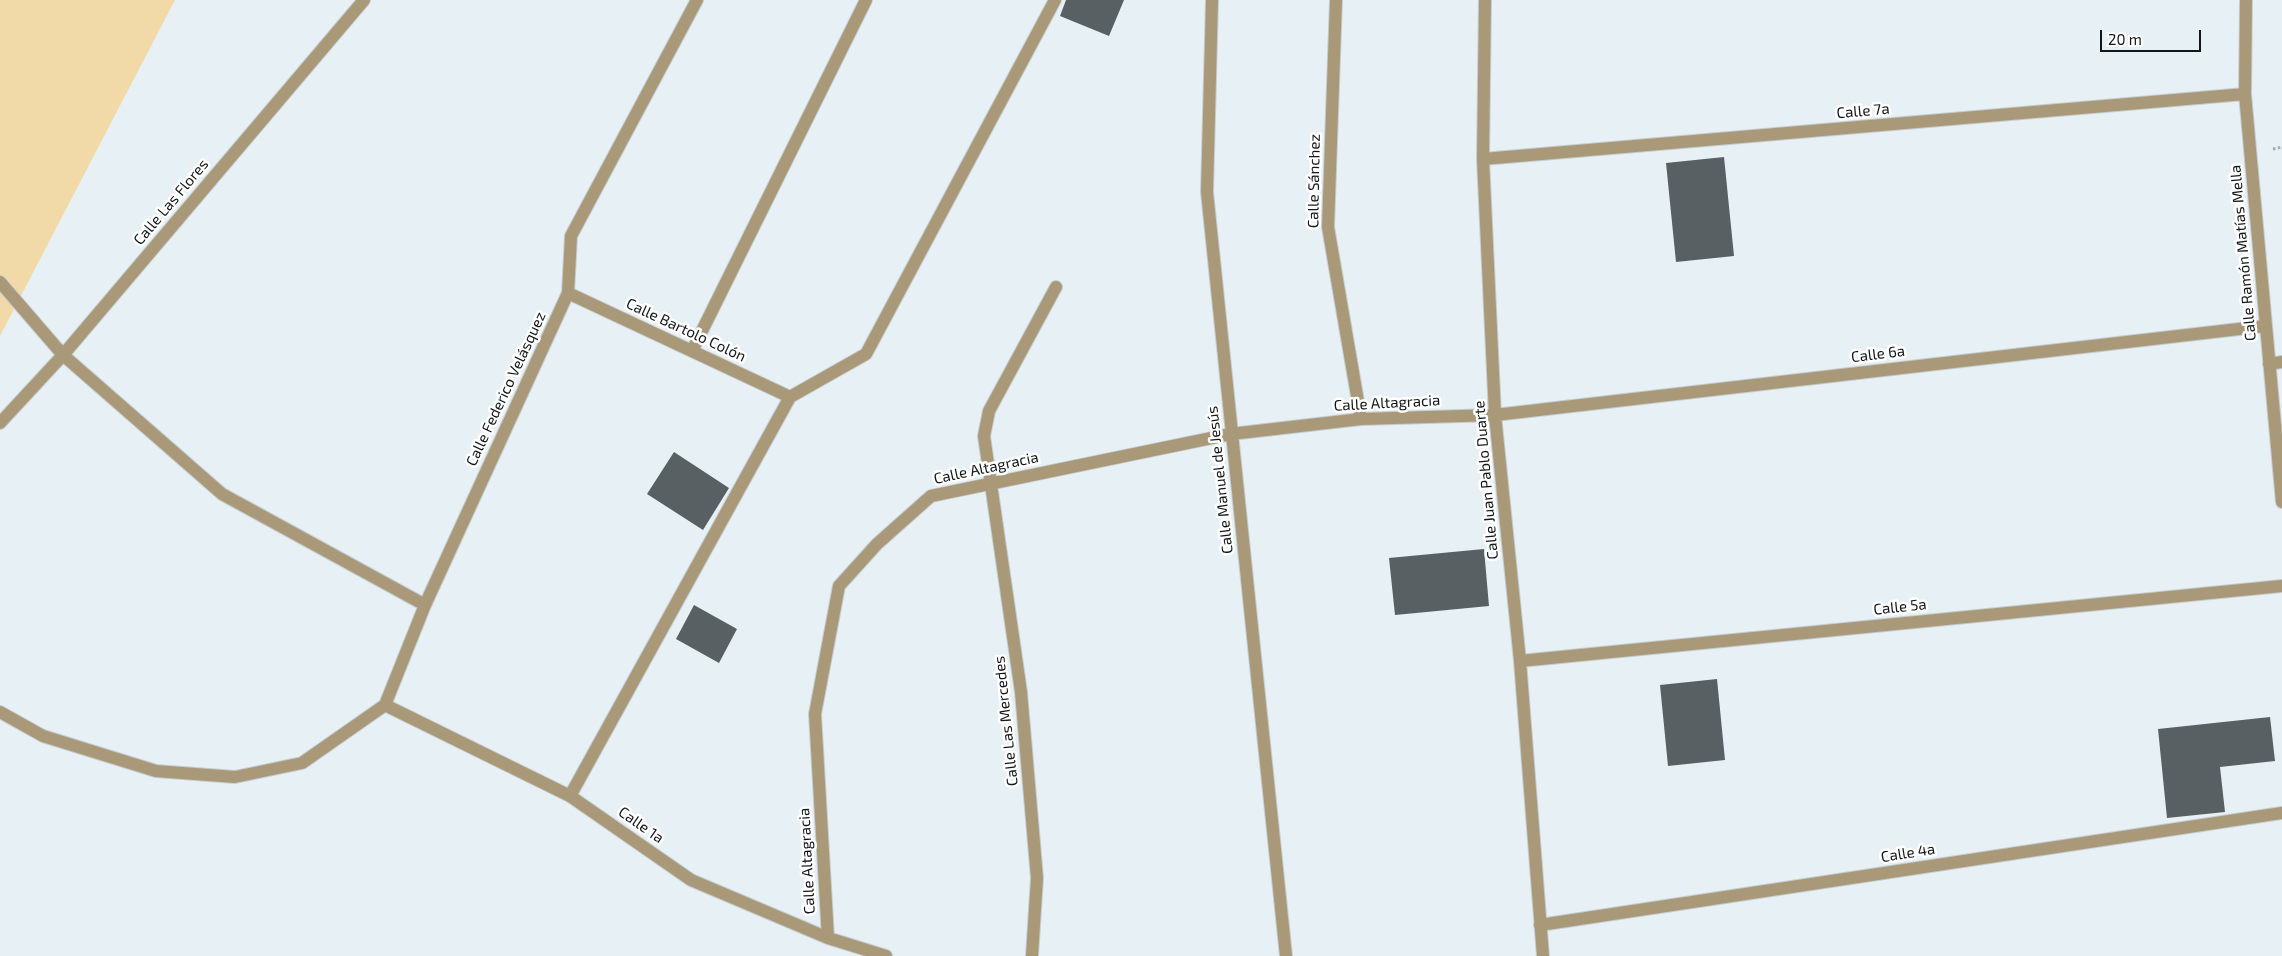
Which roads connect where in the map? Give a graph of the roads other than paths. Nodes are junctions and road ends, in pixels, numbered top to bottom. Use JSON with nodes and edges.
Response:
{"nodes":[{"id":1,"x":364,"y":0,"type":"edge"},
{"id":2,"x":697,"y":0,"type":"edge"},
{"id":3,"x":866,"y":0,"type":"edge"},
{"id":4,"x":1055,"y":0,"type":"edge"},
{"id":5,"x":1212,"y":0,"type":"edge"},
{"id":6,"x":1336,"y":0,"type":"edge"},
{"id":7,"x":1485,"y":0,"type":"edge"},
{"id":8,"x":2246,"y":0,"type":"edge"},
{"id":9,"x":2245,"y":94,"type":"junction"},
{"id":10,"x":1483,"y":160,"type":"junction"},
{"id":11,"x":0,"y":282,"type":"edge"},
{"id":12,"x":1056,"y":287,"type":"dead end"},
{"id":13,"x":568,"y":293,"type":"junction"},
{"id":14,"x":2265,"y":326,"type":"junction"},
{"id":15,"x":692,"y":351,"type":"junction"},
{"id":16,"x":63,"y":355,"type":"junction"},
{"id":17,"x":2282,"y":362,"type":"edge"},
{"id":18,"x":2269,"y":364,"type":"junction"},
{"id":19,"x":790,"y":396,"type":"junction"},
{"id":20,"x":1496,"y":415,"type":"junction"},
{"id":21,"x":1361,"y":419,"type":"junction"},
{"id":22,"x":0,"y":423,"type":"edge"},
{"id":23,"x":1231,"y":434,"type":"junction"},
{"id":24,"x":991,"y":483,"type":"junction"},
{"id":25,"x":2282,"y":502,"type":"edge"},
{"id":26,"x":2282,"y":586,"type":"edge"},
{"id":27,"x":425,"y":604,"type":"junction"},
{"id":28,"x":1520,"y":661,"type":"junction"},
{"id":29,"x":385,"y":705,"type":"junction"},
{"id":30,"x":0,"y":712,"type":"edge"},
{"id":31,"x":570,"y":796,"type":"junction"},
{"id":32,"x":2282,"y":813,"type":"edge"},
{"id":33,"x":1540,"y":925,"type":"junction"},
{"id":34,"x":828,"y":938,"type":"junction"},
{"id":35,"x":886,"y":956,"type":"edge"},
{"id":36,"x":1032,"y":956,"type":"edge"},
{"id":37,"x":1286,"y":956,"type":"edge"},
{"id":38,"x":1543,"y":956,"type":"edge"}],
"edges":[{"from":1,"to":16,"type":"street","name":"Calle Las Flores"},
{"from":2,"to":13,"type":"street","name":"Calle Federico Velásquez"},
{"from":3,"to":15,"type":"street"},
{"from":4,"to":19,"type":"street"},
{"from":5,"to":23,"type":"street","name":"Calle Manuel de Jesús"},
{"from":6,"to":21,"type":"street","name":"Calle Sánchez"},
{"from":7,"to":10,"type":"street","name":"Calle Juan Pablo Duarte"},
{"from":8,"to":9,"type":"street","name":"Calle Ramón Matías Mella"},
{"from":9,"to":10,"type":"street","name":"Calle 7a"},
{"from":9,"to":14,"type":"street","name":"Calle Ramón Matías Mella"},
{"from":10,"to":20,"type":"street","name":"Calle Juan Pablo Duarte"},
{"from":11,"to":16,"type":"street"},
{"from":12,"to":24,"type":"street","name":"Calle Las Mercedes"},
{"from":13,"to":15,"type":"street","name":"Calle Bartolo Colón"},
{"from":13,"to":27,"type":"street","name":"Calle Federico Velásquez"},
{"from":14,"to":18,"type":"street","name":"Calle Ramón Matías Mella"},
{"from":14,"to":20,"type":"street","name":"Calle 6a"},
{"from":15,"to":19,"type":"street","name":"Calle Bartolo Colón"},
{"from":16,"to":22,"type":"street","name":"Calle Las Flores"},
{"from":16,"to":27,"type":"street"},
{"from":17,"to":18,"type":"street"},
{"from":18,"to":25,"type":"street","name":"Calle Ramón Matías Mella"},
{"from":19,"to":31,"type":"street"},
{"from":20,"to":21,"type":"street","name":"Calle Altagracia"},
{"from":20,"to":28,"type":"street","name":"Calle Juan Pablo Duarte"},
{"from":21,"to":23,"type":"street","name":"Calle Altagracia"},
{"from":23,"to":24,"type":"street","name":"Calle Altagracia"},
{"from":23,"to":37,"type":"street","name":"Calle Manuel de Jesús"},
{"from":24,"to":34,"type":"street","name":"Calle Altagracia"},
{"from":24,"to":36,"type":"street","name":"Calle Las Mercedes"},
{"from":26,"to":28,"type":"street","name":"Calle 5a"},
{"from":27,"to":29,"type":"street","name":"Calle Federico Velásquez"},
{"from":28,"to":33,"type":"street","name":"Calle Juan Pablo Duarte"},
{"from":29,"to":30,"type":"street"},
{"from":29,"to":31,"type":"street","name":"Calle 1a"},
{"from":31,"to":34,"type":"street","name":"Calle 1a"},
{"from":32,"to":33,"type":"street","name":"Calle 4a"},
{"from":33,"to":38,"type":"street","name":"Calle Juan Pablo Duarte"},
{"from":34,"to":35,"type":"street","name":"Calle 1a"}]}
